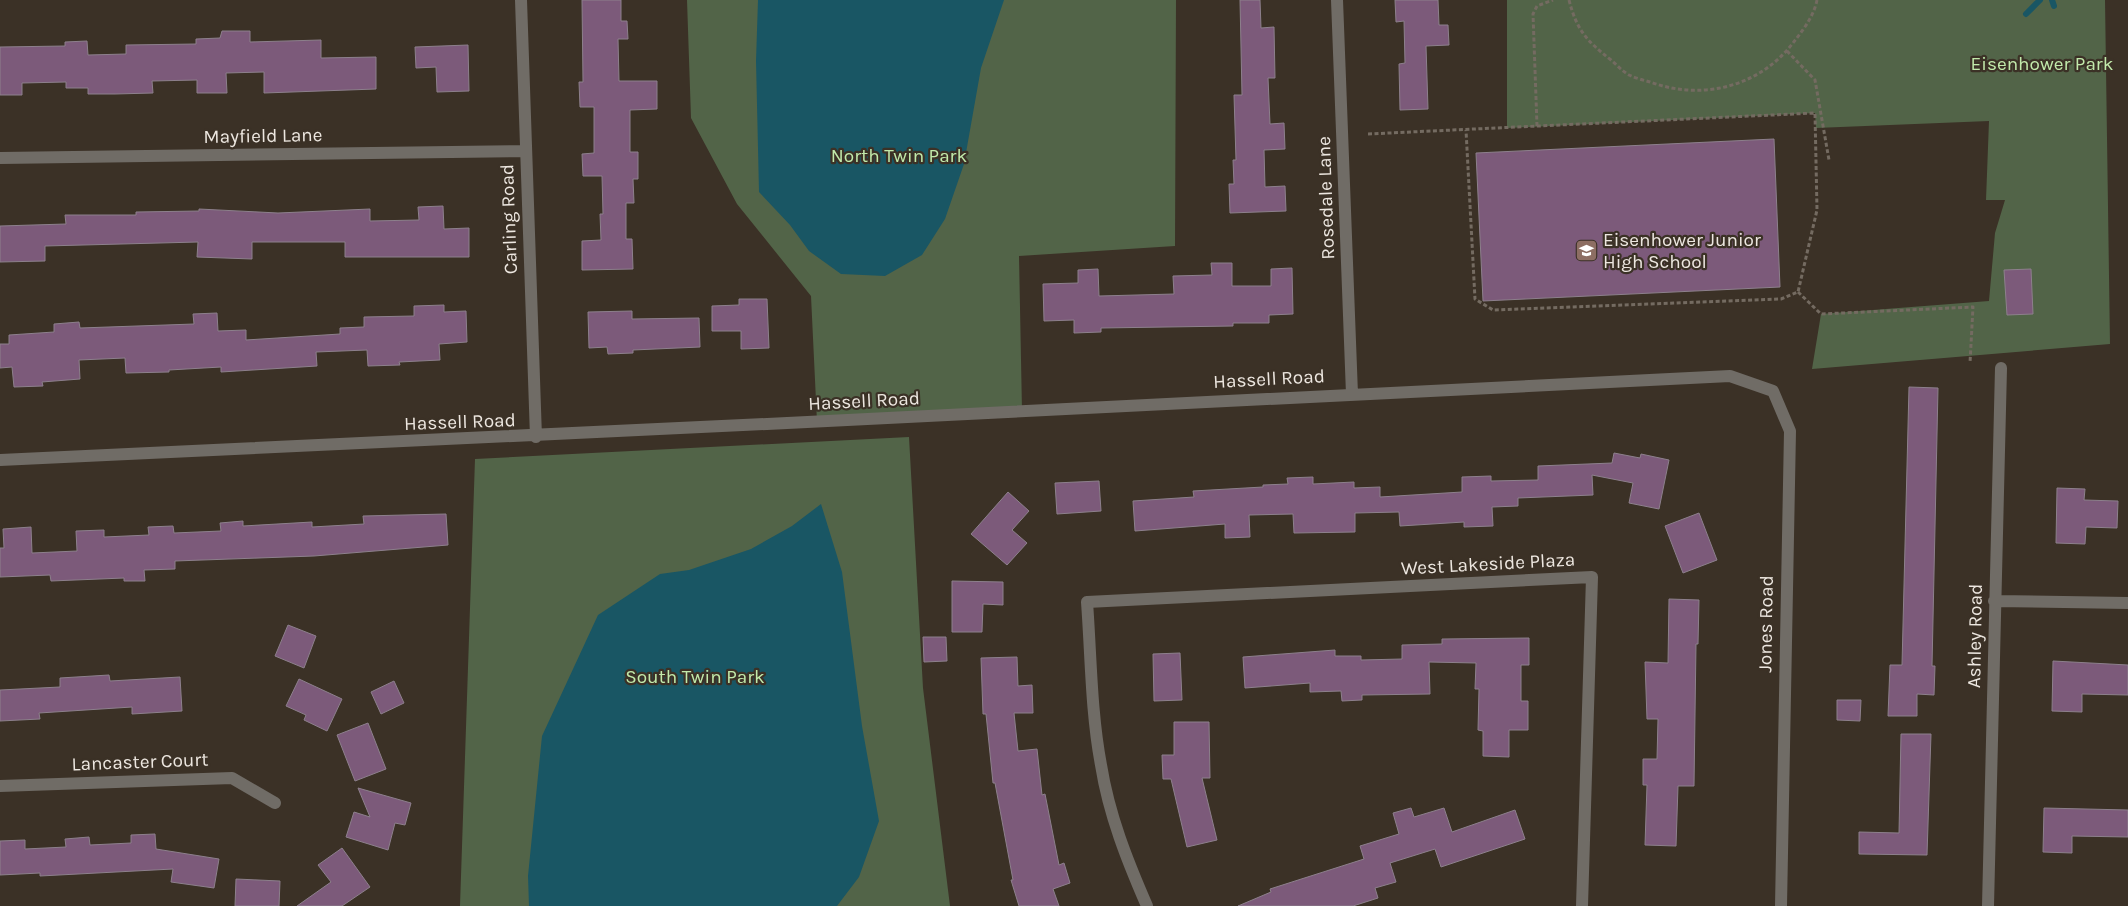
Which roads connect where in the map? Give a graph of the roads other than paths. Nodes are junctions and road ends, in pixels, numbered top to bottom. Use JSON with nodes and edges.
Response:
{"nodes":[{"id":1,"x":521,"y":0,"type":"edge"},
{"id":2,"x":1337,"y":0,"type":"edge"},
{"id":3,"x":526,"y":151,"type":"junction"},
{"id":4,"x":0,"y":158,"type":"edge"},
{"id":5,"x":2001,"y":368,"type":"dead end"},
{"id":6,"x":1730,"y":376,"type":"joint"},
{"id":7,"x":1352,"y":394,"type":"junction"},
{"id":8,"x":536,"y":437,"type":"junction"},
{"id":9,"x":0,"y":460,"type":"edge"},
{"id":10,"x":1994,"y":601,"type":"junction"},
{"id":11,"x":2128,"y":603,"type":"edge"},
{"id":12,"x":0,"y":786,"type":"edge"},
{"id":13,"x":275,"y":803,"type":"dead end"},
{"id":14,"x":1147,"y":906,"type":"edge"},
{"id":15,"x":1582,"y":906,"type":"edge"},
{"id":16,"x":1780,"y":906,"type":"edge"},
{"id":17,"x":1988,"y":906,"type":"edge"}],
"edges":[{"from":1,"to":3,"type":"street","name":"Carling Road"},
{"from":2,"to":7,"type":"street","name":"Rosedale Lane"},
{"from":3,"to":4,"type":"street","name":"Mayfield Lane"},
{"from":3,"to":8,"type":"street","name":"Carling Road"},
{"from":5,"to":10,"type":"street","name":"Ashley Road"},
{"from":6,"to":7,"type":"street","name":"Hassell Road"},
{"from":6,"to":16,"type":"street","name":"Jones Road"},
{"from":7,"to":8,"type":"street","name":"Hassell Road"},
{"from":8,"to":9,"type":"street","name":"Hassell Road"},
{"from":10,"to":11,"type":"street"},
{"from":10,"to":17,"type":"street","name":"Ashley Road"},
{"from":12,"to":13,"type":"street","name":"Lancaster Court"},
{"from":14,"to":15,"type":"street","name":"West Lakeside Plaza"}]}
